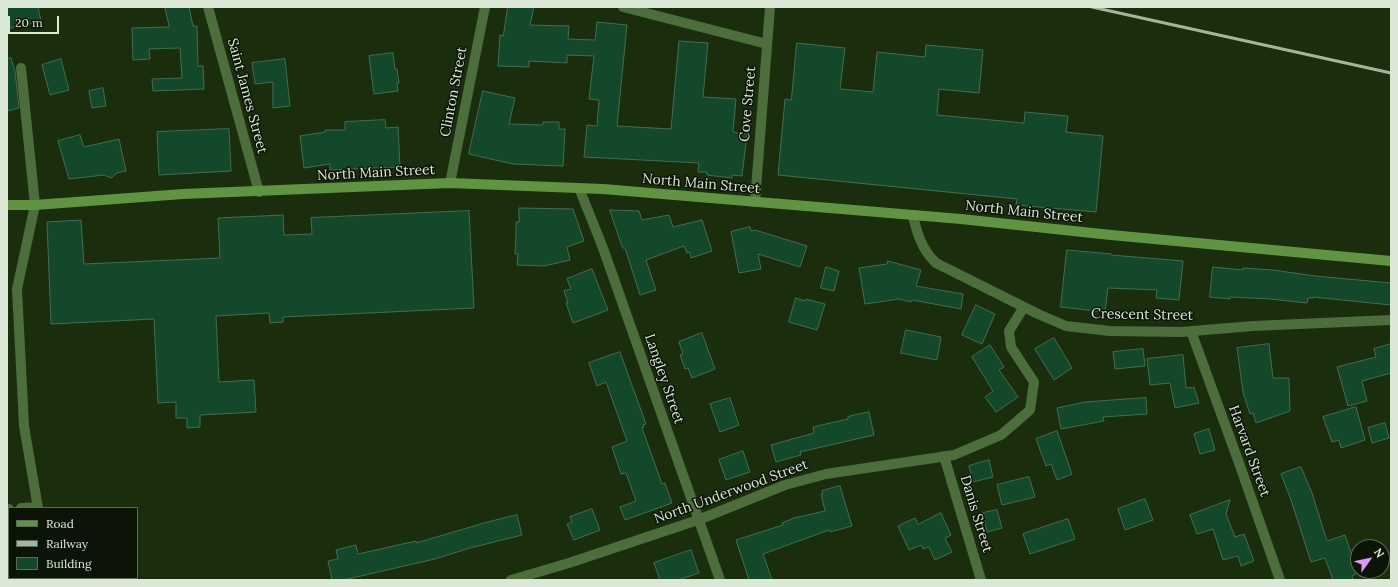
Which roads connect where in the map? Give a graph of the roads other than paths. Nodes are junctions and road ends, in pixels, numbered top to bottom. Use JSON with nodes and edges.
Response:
{"nodes":[{"id":1,"x":208,"y":7,"type":"edge"},
{"id":2,"x":485,"y":7,"type":"edge"},
{"id":3,"x":623,"y":7,"type":"edge"},
{"id":4,"x":770,"y":7,"type":"edge"},
{"id":5,"x":767,"y":44,"type":"junction"},
{"id":6,"x":21,"y":68,"type":"dead end"},
{"id":7,"x":450,"y":183,"type":"junction"},
{"id":8,"x":579,"y":188,"type":"junction"},
{"id":9,"x":259,"y":192,"type":"junction"},
{"id":10,"x":755,"y":202,"type":"junction"},
{"id":11,"x":7,"y":205,"type":"edge"},
{"id":12,"x":35,"y":205,"type":"junction"},
{"id":13,"x":913,"y":216,"type":"junction"},
{"id":14,"x":1391,"y":260,"type":"edge"},
{"id":15,"x":1024,"y":307,"type":"junction"},
{"id":16,"x":1391,"y":320,"type":"edge"},
{"id":17,"x":1192,"y":332,"type":"junction"},
{"id":18,"x":944,"y":456,"type":"junction"},
{"id":19,"x":38,"y":507,"type":"edge"},
{"id":20,"x":698,"y":520,"type":"junction"},
{"id":21,"x":511,"y":580,"type":"edge"},
{"id":22,"x":720,"y":580,"type":"edge"},
{"id":23,"x":981,"y":580,"type":"edge"},
{"id":24,"x":1280,"y":580,"type":"edge"}],
"edges":[{"from":1,"to":9,"type":"street","name":"Saint James Street"},
{"from":2,"to":7,"type":"street","name":"Clinton Street"},
{"from":3,"to":5,"type":"street"},
{"from":4,"to":5,"type":"street","name":"Cove Street"},
{"from":5,"to":10,"type":"street","name":"Cove Street"},
{"from":6,"to":12,"type":"street"},
{"from":7,"to":8,"type":"main road","name":"North Main Street"},
{"from":7,"to":9,"type":"main road","name":"North Main Street"},
{"from":8,"to":10,"type":"main road","name":"North Main Street"},
{"from":8,"to":20,"type":"street","name":"Langley Street"},
{"from":9,"to":12,"type":"main road","name":"North Main Street"},
{"from":10,"to":13,"type":"main road","name":"North Main Street"},
{"from":11,"to":12,"type":"main road","name":"North Main Street"},
{"from":12,"to":19,"type":"street"},
{"from":13,"to":14,"type":"main road","name":"North Main Street"},
{"from":13,"to":15,"type":"street","name":"Crescent Street"},
{"from":15,"to":17,"type":"street","name":"Crescent Street"},
{"from":15,"to":18,"type":"street","name":"North Underwood Street"},
{"from":16,"to":17,"type":"street","name":"Crescent Street"},
{"from":17,"to":24,"type":"street","name":"Harvard Street"},
{"from":18,"to":20,"type":"street","name":"North Underwood Street"},
{"from":18,"to":23,"type":"street","name":"Danis Street"},
{"from":20,"to":21,"type":"street","name":"North Underwood Street"},
{"from":20,"to":22,"type":"street","name":"Langley Street"}]}
